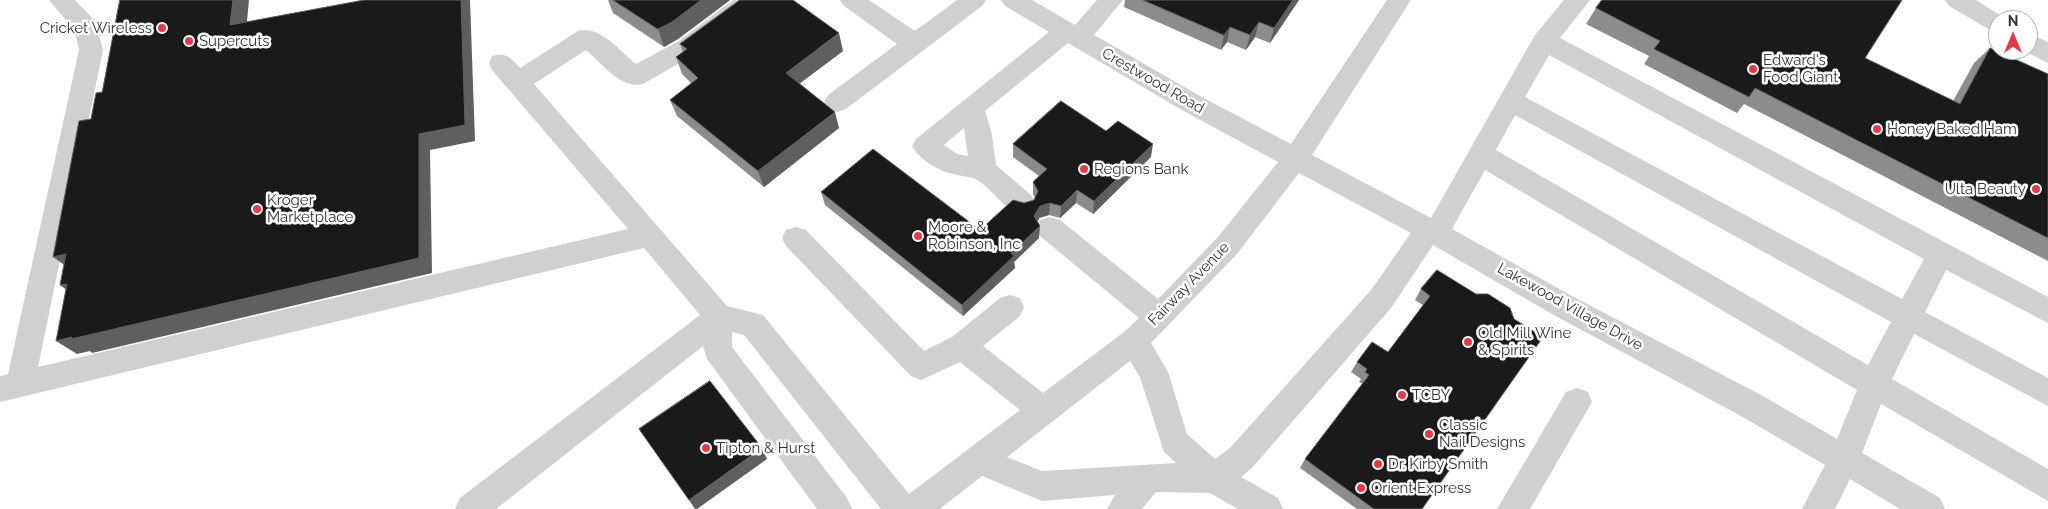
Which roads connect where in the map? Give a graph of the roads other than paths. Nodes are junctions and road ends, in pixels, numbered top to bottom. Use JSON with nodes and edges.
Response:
{"nodes":[{"id":1,"x":61,"y":0,"type":"edge"},
{"id":2,"x":749,"y":0,"type":"edge"},
{"id":3,"x":852,"y":0,"type":"edge"},
{"id":4,"x":974,"y":0,"type":"edge"},
{"id":5,"x":1012,"y":0,"type":"edge"},
{"id":6,"x":1111,"y":0,"type":"edge"},
{"id":7,"x":1399,"y":0,"type":"edge"},
{"id":8,"x":1578,"y":0,"type":"edge"},
{"id":9,"x":1957,"y":0,"type":"edge"},
{"id":10,"x":1988,"y":18,"type":"edge"},
{"id":11,"x":1072,"y":34,"type":"junction"},
{"id":12,"x":1544,"y":41,"type":"junction"},
{"id":13,"x":915,"y":44,"type":"junction"},
{"id":14,"x":1512,"y":101,"type":"junction"},
{"id":15,"x":837,"y":102,"type":"dead end"},
{"id":16,"x":972,"y":109,"type":"junction"},
{"id":17,"x":1482,"y":155,"type":"junction"},
{"id":18,"x":1295,"y":158,"type":"junction"},
{"id":19,"x":983,"y":170,"type":"junction"},
{"id":20,"x":1023,"y":204,"type":"edge"},
{"id":21,"x":1050,"y":228,"type":"dead end"},
{"id":22,"x":1433,"y":231,"type":"junction"},
{"id":23,"x":650,"y":235,"type":"junction"},
{"id":24,"x":796,"y":238,"type":"dead end"},
{"id":25,"x":1940,"y":254,"type":"junction"},
{"id":26,"x":1010,"y":307,"type":"dead end"},
{"id":27,"x":2048,"y":311,"type":"edge"},
{"id":28,"x":1908,"y":316,"type":"junction"},
{"id":29,"x":719,"y":317,"type":"junction"},
{"id":30,"x":1159,"y":317,"type":"junction"},
{"id":31,"x":1134,"y":341,"type":"junction"},
{"id":32,"x":962,"y":346,"type":"junction"},
{"id":33,"x":1874,"y":384,"type":"junction"},
{"id":34,"x":10,"y":386,"type":"edge"},
{"id":35,"x":2048,"y":393,"type":"edge"},
{"id":36,"x":1577,"y":402,"type":"dead end"},
{"id":37,"x":1042,"y":410,"type":"junction"},
{"id":38,"x":1844,"y":459,"type":"junction"},
{"id":39,"x":978,"y":460,"type":"junction"},
{"id":40,"x":1147,"y":478,"type":"junction"},
{"id":41,"x":1214,"y":478,"type":"junction"},
{"id":42,"x":2048,"y":486,"type":"edge"},
{"id":43,"x":471,"y":509,"type":"edge"},
{"id":44,"x":836,"y":509,"type":"edge"},
{"id":45,"x":901,"y":509,"type":"edge"},
{"id":46,"x":915,"y":509,"type":"edge"},
{"id":47,"x":1123,"y":509,"type":"edge"},
{"id":48,"x":1267,"y":509,"type":"edge"},
{"id":49,"x":1513,"y":509,"type":"edge"},
{"id":50,"x":1818,"y":509,"type":"edge"},
{"id":51,"x":1929,"y":509,"type":"edge"}],
"edges":[{"from":1,"to":34,"type":"street"},
{"from":2,"to":23,"type":"street"},
{"from":3,"to":13,"type":"street"},
{"from":4,"to":13,"type":"street"},
{"from":5,"to":11,"type":"street","name":"Crestwood Road"},
{"from":6,"to":11,"type":"street"},
{"from":7,"to":18,"type":"street","name":"Fairway Avenue"},
{"from":8,"to":12,"type":"street"},
{"from":9,"to":10,"type":"street"},
{"from":11,"to":16,"type":"street"},
{"from":11,"to":18,"type":"street","name":"Crestwood Road"},
{"from":12,"to":14,"type":"street"},
{"from":12,"to":25,"type":"street"},
{"from":13,"to":15,"type":"street"},
{"from":14,"to":17,"type":"street"},
{"from":14,"to":28,"type":"street"},
{"from":16,"to":19,"type":"street"},
{"from":16,"to":19,"type":"street"},
{"from":17,"to":22,"type":"street"},
{"from":17,"to":33,"type":"street"},
{"from":18,"to":22,"type":"street","name":"Lakewood Village Drive"},
{"from":18,"to":30,"type":"street","name":"Fairway Avenue"},
{"from":19,"to":20,"type":"street"},
{"from":21,"to":30,"type":"street"},
{"from":22,"to":38,"type":"street","name":"Lakewood Village Drive"},
{"from":22,"to":41,"type":"street"},
{"from":23,"to":29,"type":"street"},
{"from":23,"to":34,"type":"street"},
{"from":24,"to":32,"type":"street"},
{"from":25,"to":27,"type":"street"},
{"from":25,"to":28,"type":"street"},
{"from":26,"to":32,"type":"street"},
{"from":28,"to":33,"type":"street"},
{"from":28,"to":35,"type":"street"},
{"from":29,"to":43,"type":"street"},
{"from":29,"to":44,"type":"street"},
{"from":29,"to":45,"type":"street"},
{"from":30,"to":31,"type":"street","name":"Fairway Avenue"},
{"from":31,"to":37,"type":"street","name":"Fairway Avenue"},
{"from":31,"to":41,"type":"street"},
{"from":32,"to":37,"type":"street"},
{"from":33,"to":38,"type":"street"},
{"from":33,"to":42,"type":"street"},
{"from":36,"to":49,"type":"street"},
{"from":37,"to":39,"type":"street","name":"Fairway Avenue"},
{"from":38,"to":50,"type":"street"},
{"from":38,"to":51,"type":"street","name":"Lakewood Village Drive"},
{"from":39,"to":40,"type":"street"},
{"from":39,"to":46,"type":"street","name":"Fairway Avenue"},
{"from":40,"to":41,"type":"street"},
{"from":40,"to":47,"type":"street"},
{"from":41,"to":48,"type":"street"}]}
